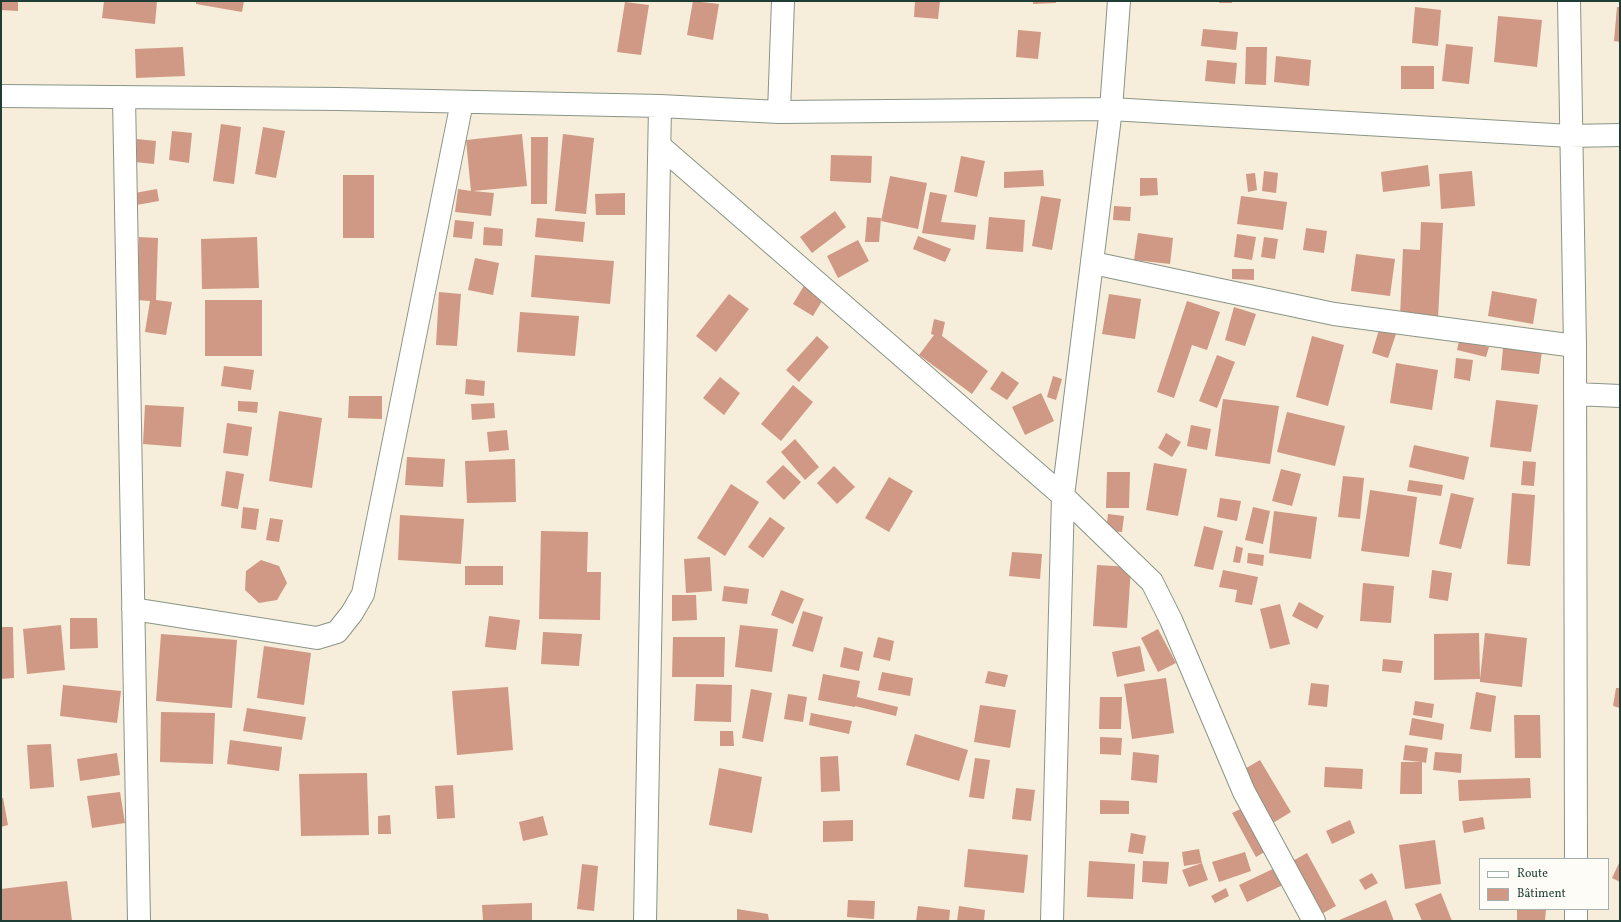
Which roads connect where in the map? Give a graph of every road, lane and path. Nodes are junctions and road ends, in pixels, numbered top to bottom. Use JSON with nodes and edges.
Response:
{"nodes":[{"id":1,"x":783,"y":1,"type":"edge"},
{"id":2,"x":1119,"y":1,"type":"edge"},
{"id":3,"x":1569,"y":1,"type":"edge"},
{"id":4,"x":1,"y":96,"type":"edge"},
{"id":5,"x":124,"y":97,"type":"junction"},
{"id":6,"x":462,"y":102,"type":"junction"},
{"id":7,"x":660,"y":106,"type":"junction"},
{"id":8,"x":1111,"y":109,"type":"junction"},
{"id":9,"x":779,"y":112,"type":"junction"},
{"id":10,"x":1620,"y":135,"type":"edge"},
{"id":11,"x":1570,"y":136,"type":"junction"},
{"id":12,"x":660,"y":146,"type":"junction"},
{"id":13,"x":1093,"y":263,"type":"junction"},
{"id":14,"x":1575,"y":346,"type":"junction"},
{"id":15,"x":1575,"y":394,"type":"junction"},
{"id":16,"x":1620,"y":396,"type":"edge"},
{"id":17,"x":1064,"y":496,"type":"junction"},
{"id":18,"x":133,"y":609,"type":"junction"},
{"id":19,"x":1576,"y":858,"type":"edge"},
{"id":20,"x":1576,"y":910,"type":"edge"},
{"id":21,"x":139,"y":921,"type":"edge"},
{"id":22,"x":645,"y":921,"type":"edge"},
{"id":23,"x":1052,"y":921,"type":"edge"},
{"id":24,"x":1314,"y":921,"type":"edge"},
{"id":25,"x":1576,"y":921,"type":"edge"}],
"edges":[{"from":1,"to":9,"type":"street"},
{"from":2,"to":8,"type":"street"},
{"from":3,"to":11,"type":"street"},
{"from":4,"to":5,"type":"street"},
{"from":5,"to":6,"type":"street"},
{"from":5,"to":18,"type":"street"},
{"from":6,"to":7,"type":"street"},
{"from":6,"to":18,"type":"street"},
{"from":7,"to":9,"type":"street"},
{"from":7,"to":12,"type":"street"},
{"from":8,"to":9,"type":"street"},
{"from":8,"to":11,"type":"street"},
{"from":8,"to":13,"type":"street"},
{"from":10,"to":11,"type":"street"},
{"from":11,"to":14,"type":"street"},
{"from":12,"to":17,"type":"street"},
{"from":12,"to":22,"type":"street"},
{"from":13,"to":14,"type":"street"},
{"from":13,"to":17,"type":"street"},
{"from":14,"to":15,"type":"street"},
{"from":15,"to":16,"type":"street"},
{"from":15,"to":19,"type":"street"},
{"from":17,"to":23,"type":"street"},
{"from":17,"to":24,"type":"street"},
{"from":18,"to":21,"type":"street"},
{"from":20,"to":25,"type":"street"}]}
